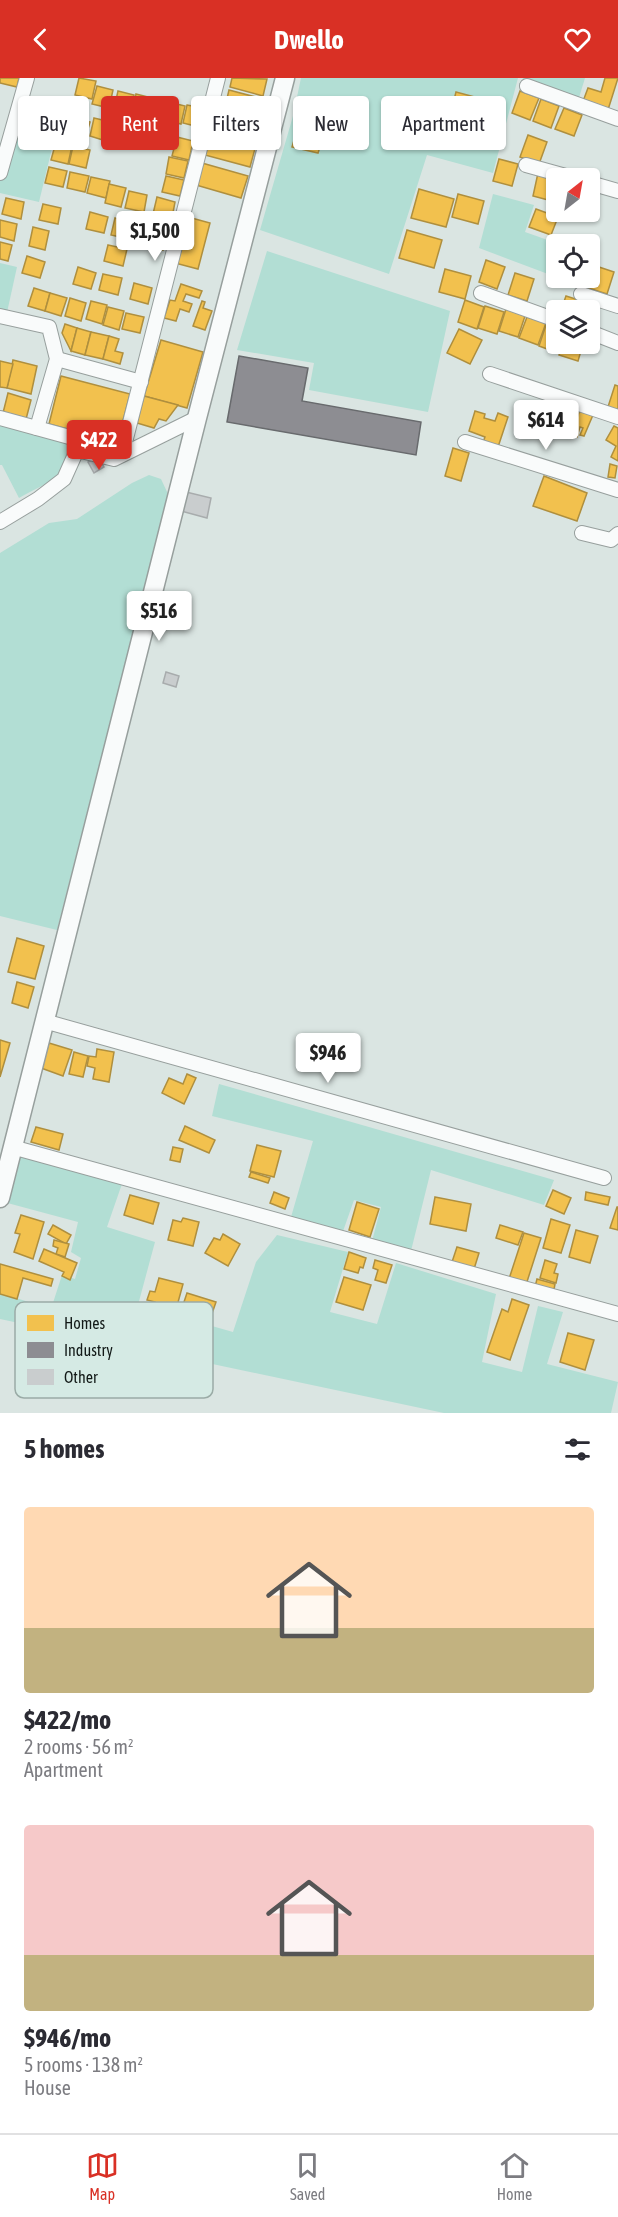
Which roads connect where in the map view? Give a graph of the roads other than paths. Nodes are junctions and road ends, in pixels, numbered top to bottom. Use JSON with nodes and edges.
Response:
{"nodes":[{"id":1,"x":27,"y":78,"type":"edge"},
{"id":2,"x":218,"y":78,"type":"edge"},
{"id":3,"x":285,"y":78,"type":"edge"},
{"id":4,"x":527,"y":86,"type":"dead end"},
{"id":5,"x":618,"y":119,"type":"edge"},
{"id":6,"x":525,"y":165,"type":"dead end"},
{"id":7,"x":546,"y":171,"type":"edge"},
{"id":8,"x":0,"y":173,"type":"edge"},
{"id":9,"x":600,"y":186,"type":"edge"},
{"id":10,"x":618,"y":191,"type":"edge"},
{"id":11,"x":481,"y":293,"type":"dead end"},
{"id":12,"x":581,"y":294,"type":"dead end"},
{"id":13,"x":618,"y":306,"type":"edge"},
{"id":14,"x":0,"y":316,"type":"edge"},
{"id":15,"x":546,"y":316,"type":"edge"},
{"id":16,"x":600,"y":336,"type":"edge"},
{"id":17,"x":618,"y":343,"type":"edge"},
{"id":18,"x":57,"y":359,"type":"junction"},
{"id":19,"x":490,"y":375,"type":"dead end"},
{"id":20,"x":141,"y":382,"type":"junction"},
{"id":21,"x":618,"y":417,"type":"edge"},
{"id":22,"x":0,"y":418,"type":"edge"},
{"id":23,"x":197,"y":418,"type":"junction"},
{"id":24,"x":37,"y":428,"type":"junction"},
{"id":25,"x":465,"y":442,"type":"dead end"},
{"id":26,"x":77,"y":450,"type":"junction"},
{"id":27,"x":122,"y":454,"type":"junction"},
{"id":28,"x":618,"y":490,"type":"edge"},
{"id":29,"x":0,"y":522,"type":"edge"},
{"id":30,"x":582,"y":533,"type":"dead end"},
{"id":31,"x":618,"y":534,"type":"edge"},
{"id":32,"x":44,"y":1021,"type":"junction"},
{"id":33,"x":12,"y":1147,"type":"junction"},
{"id":34,"x":604,"y":1178,"type":"dead end"},
{"id":35,"x":0,"y":1198,"type":"edge"},
{"id":36,"x":618,"y":1314,"type":"edge"}],
"edges":[{"from":1,"to":8,"type":"street"},
{"from":2,"to":20,"type":"street"},
{"from":3,"to":23,"type":"street"},
{"from":4,"to":5,"type":"street"},
{"from":6,"to":7,"type":"street"},
{"from":9,"to":10,"type":"street"},
{"from":11,"to":15,"type":"street"},
{"from":12,"to":13,"type":"street"},
{"from":14,"to":18,"type":"street"},
{"from":16,"to":17,"type":"street"},
{"from":18,"to":20,"type":"street"},
{"from":18,"to":24,"type":"street"},
{"from":19,"to":21,"type":"street"},
{"from":20,"to":27,"type":"street"},
{"from":22,"to":24,"type":"street"},
{"from":23,"to":27,"type":"street"},
{"from":23,"to":32,"type":"street"},
{"from":24,"to":26,"type":"street"},
{"from":25,"to":28,"type":"street"},
{"from":26,"to":27,"type":"street"},
{"from":26,"to":29,"type":"street"},
{"from":30,"to":31,"type":"street"},
{"from":32,"to":33,"type":"street"},
{"from":32,"to":34,"type":"street"},
{"from":33,"to":35,"type":"street"},
{"from":33,"to":36,"type":"street"}]}
